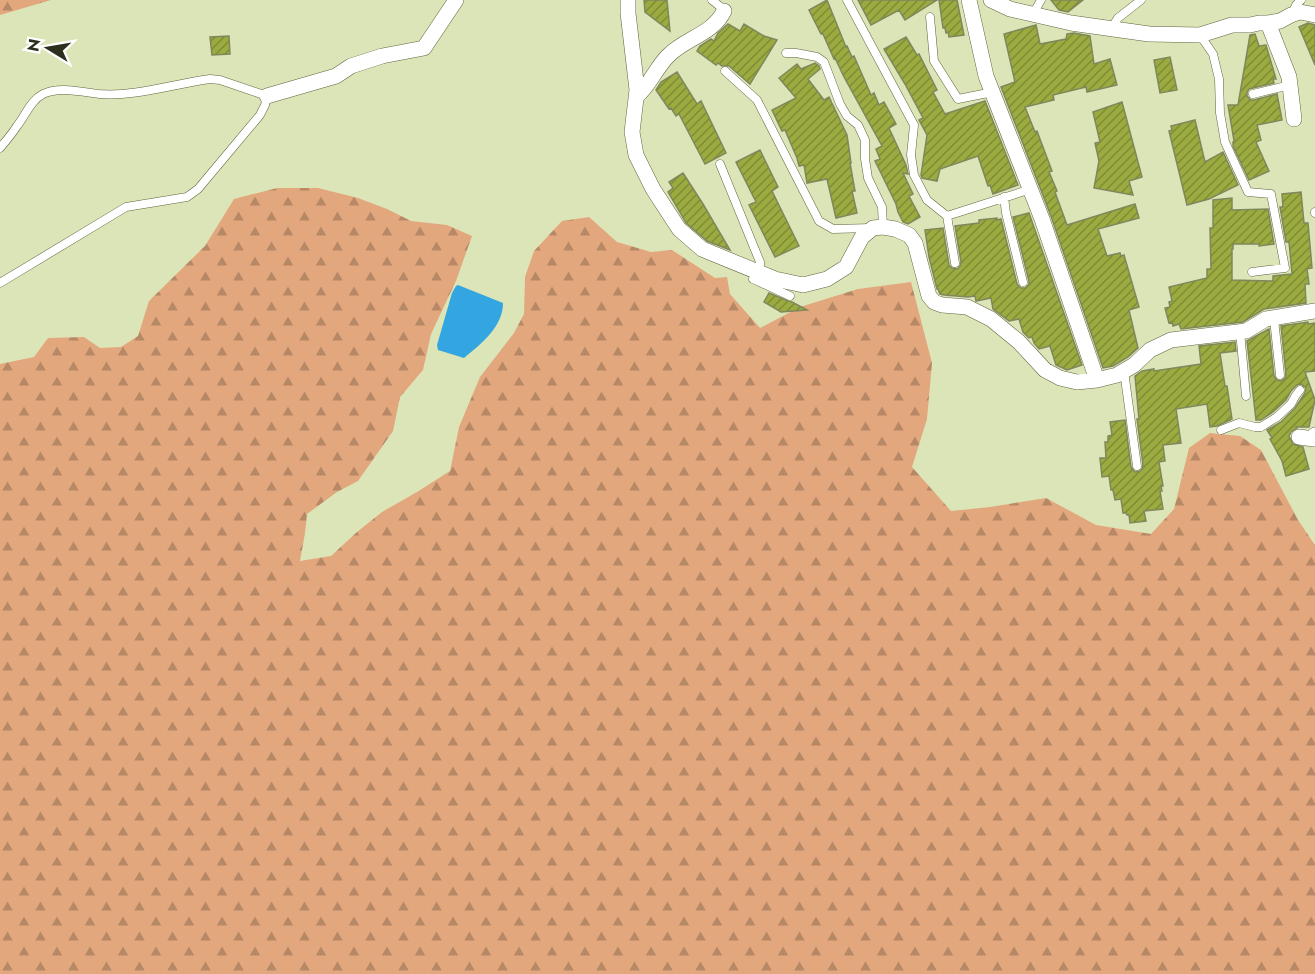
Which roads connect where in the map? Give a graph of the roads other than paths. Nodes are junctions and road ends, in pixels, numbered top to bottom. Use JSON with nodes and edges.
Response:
{"nodes":[{"id":1,"x":456,"y":0,"type":"edge"},
{"id":2,"x":628,"y":0,"type":"edge"},
{"id":3,"x":712,"y":0,"type":"edge"},
{"id":4,"x":847,"y":0,"type":"edge"},
{"id":5,"x":969,"y":0,"type":"edge"},
{"id":6,"x":991,"y":0,"type":"edge"},
{"id":7,"x":1041,"y":0,"type":"edge"},
{"id":8,"x":1141,"y":0,"type":"edge"},
{"id":9,"x":1301,"y":0,"type":"edge"},
{"id":10,"x":724,"y":11,"type":"joint"},
{"id":11,"x":1033,"y":14,"type":"junction"},
{"id":12,"x":1291,"y":15,"type":"junction"},
{"id":13,"x":1315,"y":15,"type":"edge"},
{"id":14,"x":930,"y":17,"type":"dead end"},
{"id":15,"x":1268,"y":23,"type":"junction"},
{"id":16,"x":1111,"y":29,"type":"junction"},
{"id":17,"x":1200,"y":35,"type":"junction"},
{"id":18,"x":786,"y":53,"type":"dead end"},
{"id":19,"x":724,"y":71,"type":"dead end"},
{"id":20,"x":1290,"y":85,"type":"junction"},
{"id":21,"x":993,"y":92,"type":"junction"},
{"id":22,"x":1253,"y":93,"type":"dead end"},
{"id":23,"x":267,"y":96,"type":"junction"},
{"id":24,"x":637,"y":96,"type":"junction"},
{"id":25,"x":1293,"y":118,"type":"dead end"},
{"id":26,"x":0,"y":148,"type":"edge"},
{"id":27,"x":720,"y":164,"type":"dead end"},
{"id":28,"x":1031,"y":189,"type":"junction"},
{"id":29,"x":1004,"y":197,"type":"junction"},
{"id":30,"x":946,"y":216,"type":"junction"},
{"id":31,"x":878,"y":228,"type":"junction"},
{"id":32,"x":955,"y":263,"type":"dead end"},
{"id":33,"x":758,"y":272,"type":"junction"},
{"id":34,"x":1252,"y":272,"type":"dead end"},
{"id":35,"x":1023,"y":282,"type":"dead end"},
{"id":36,"x":0,"y":283,"type":"edge"},
{"id":37,"x":790,"y":296,"type":"dead end"},
{"id":38,"x":1315,"y":310,"type":"edge"},
{"id":39,"x":1274,"y":319,"type":"junction"},
{"id":40,"x":1240,"y":331,"type":"junction"},
{"id":41,"x":1124,"y":370,"type":"junction"},
{"id":42,"x":1280,"y":375,"type":"dead end"},
{"id":43,"x":1097,"y":380,"type":"junction"},
{"id":44,"x":1300,"y":390,"type":"dead end"},
{"id":45,"x":1246,"y":396,"type":"dead end"},
{"id":46,"x":1221,"y":430,"type":"dead end"},
{"id":47,"x":1315,"y":435,"type":"edge"},
{"id":48,"x":1299,"y":437,"type":"dead end"},
{"id":49,"x":1137,"y":466,"type":"dead end"}],
"edges":[{"from":1,"to":23,"type":"street"},
{"from":2,"to":24,"type":"street"},
{"from":3,"to":10,"type":"lane"},
{"from":4,"to":30,"type":"lane"},
{"from":5,"to":21,"type":"street"},
{"from":6,"to":11,"type":"street"},
{"from":7,"to":11,"type":"lane"},
{"from":8,"to":16,"type":"lane"},
{"from":9,"to":12,"type":"lane"},
{"from":10,"to":24,"type":"street"},
{"from":11,"to":16,"type":"street"},
{"from":12,"to":13,"type":"street"},
{"from":12,"to":15,"type":"street"},
{"from":14,"to":21,"type":"lane"},
{"from":15,"to":17,"type":"street"},
{"from":15,"to":20,"type":"street"},
{"from":16,"to":17,"type":"street"},
{"from":17,"to":34,"type":"lane"},
{"from":18,"to":31,"type":"lane"},
{"from":19,"to":31,"type":"lane"},
{"from":20,"to":22,"type":"lane"},
{"from":20,"to":25,"type":"street"},
{"from":21,"to":28,"type":"street"},
{"from":23,"to":26,"type":"lane"},
{"from":23,"to":36,"type":"lane"},
{"from":24,"to":33,"type":"street"},
{"from":27,"to":33,"type":"lane"},
{"from":28,"to":29,"type":"lane"},
{"from":28,"to":43,"type":"street"},
{"from":29,"to":30,"type":"lane"},
{"from":29,"to":35,"type":"lane"},
{"from":30,"to":32,"type":"lane"},
{"from":31,"to":33,"type":"street"},
{"from":31,"to":43,"type":"street"},
{"from":33,"to":37,"type":"lane"},
{"from":38,"to":39,"type":"street"},
{"from":39,"to":40,"type":"street"},
{"from":39,"to":42,"type":"lane"},
{"from":40,"to":41,"type":"street"},
{"from":40,"to":45,"type":"lane"},
{"from":41,"to":43,"type":"street"},
{"from":41,"to":49,"type":"lane"},
{"from":44,"to":46,"type":"lane"},
{"from":47,"to":48,"type":"street"}]}
